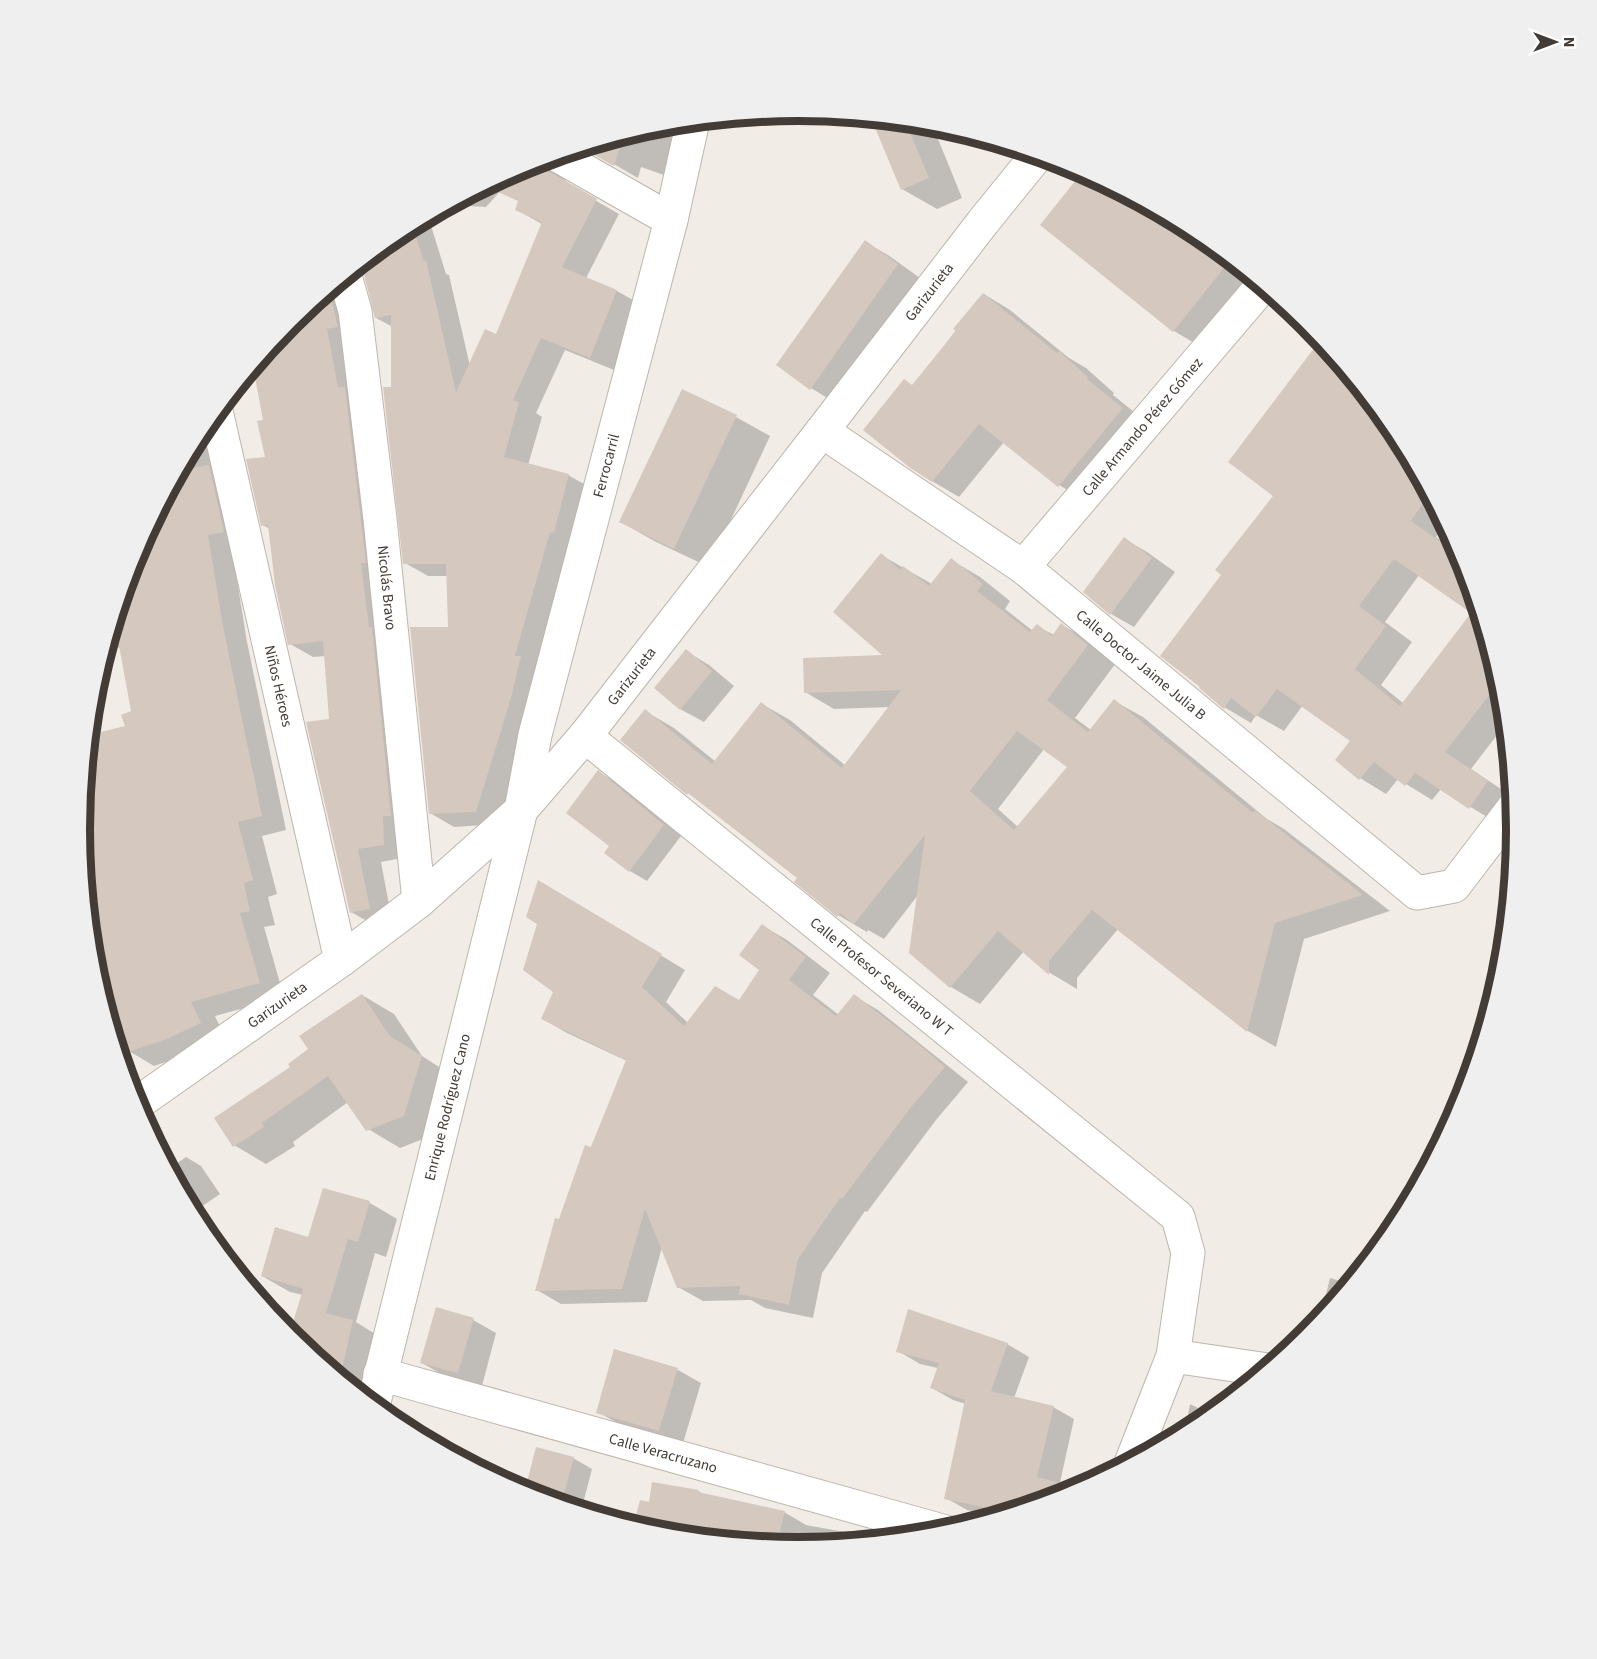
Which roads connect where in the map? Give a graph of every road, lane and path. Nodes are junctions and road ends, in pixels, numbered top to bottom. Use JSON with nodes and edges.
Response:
{"nodes":[{"id":1,"x":691,"y":130,"type":"edge"},
{"id":2,"x":567,"y":161,"type":"edge"},
{"id":3,"x":1032,"y":161,"type":"edge"},
{"id":4,"x":671,"y":220,"type":"junction"},
{"id":5,"x":347,"y":284,"type":"edge"},
{"id":6,"x":1258,"y":291,"type":"edge"},
{"id":7,"x":219,"y":422,"type":"edge"},
{"id":8,"x":822,"y":431,"type":"junction"},
{"id":9,"x":1023,"y":567,"type":"junction"},
{"id":10,"x":585,"y":736,"type":"junction"},
{"id":11,"x":520,"y":810,"type":"junction"},
{"id":12,"x":1506,"y":817,"type":"edge"},
{"id":13,"x":419,"y":901,"type":"junction"},
{"id":14,"x":340,"y":960,"type":"junction"},
{"id":15,"x":143,"y":1099,"type":"edge"},
{"id":16,"x":1173,"y":1356,"type":"junction"},
{"id":17,"x":1258,"y":1369,"type":"edge"},
{"id":18,"x":380,"y":1374,"type":"junction"},
{"id":19,"x":375,"y":1398,"type":"edge"},
{"id":20,"x":1136,"y":1452,"type":"edge"},
{"id":21,"x":925,"y":1526,"type":"edge"}],
"edges":[{"from":1,"to":4,"type":"street","name":"Ferrocarril"},
{"from":2,"to":4,"type":"street"},
{"from":3,"to":8,"type":"street","name":"Garizurieta"},
{"from":4,"to":11,"type":"street","name":"Ferrocarril"},
{"from":5,"to":13,"type":"street","name":"Nicolás Bravo"},
{"from":6,"to":9,"type":"street","name":"Calle Armando Pérez Gómez"},
{"from":7,"to":14,"type":"street","name":"Niños Héroes"},
{"from":8,"to":9,"type":"street","name":"Calle Doctor Jaime Julia B"},
{"from":8,"to":10,"type":"street","name":"Garizurieta"},
{"from":9,"to":12,"type":"street","name":"Calle Doctor Jaime Julia B"},
{"from":10,"to":11,"type":"street","name":"Garizurieta"},
{"from":10,"to":16,"type":"street","name":"Calle Profesor Severiano W T"},
{"from":11,"to":13,"type":"street","name":"Garizurieta"},
{"from":11,"to":18,"type":"street","name":"Enrique Rodríguez Cano"},
{"from":13,"to":14,"type":"street","name":"Garizurieta"},
{"from":14,"to":15,"type":"street","name":"Garizurieta"},
{"from":16,"to":17,"type":"street"},
{"from":16,"to":20,"type":"street"},
{"from":18,"to":19,"type":"street","name":"Enrique Rodríguez Cano"},
{"from":18,"to":21,"type":"street","name":"Calle Veracruzano"}]}
